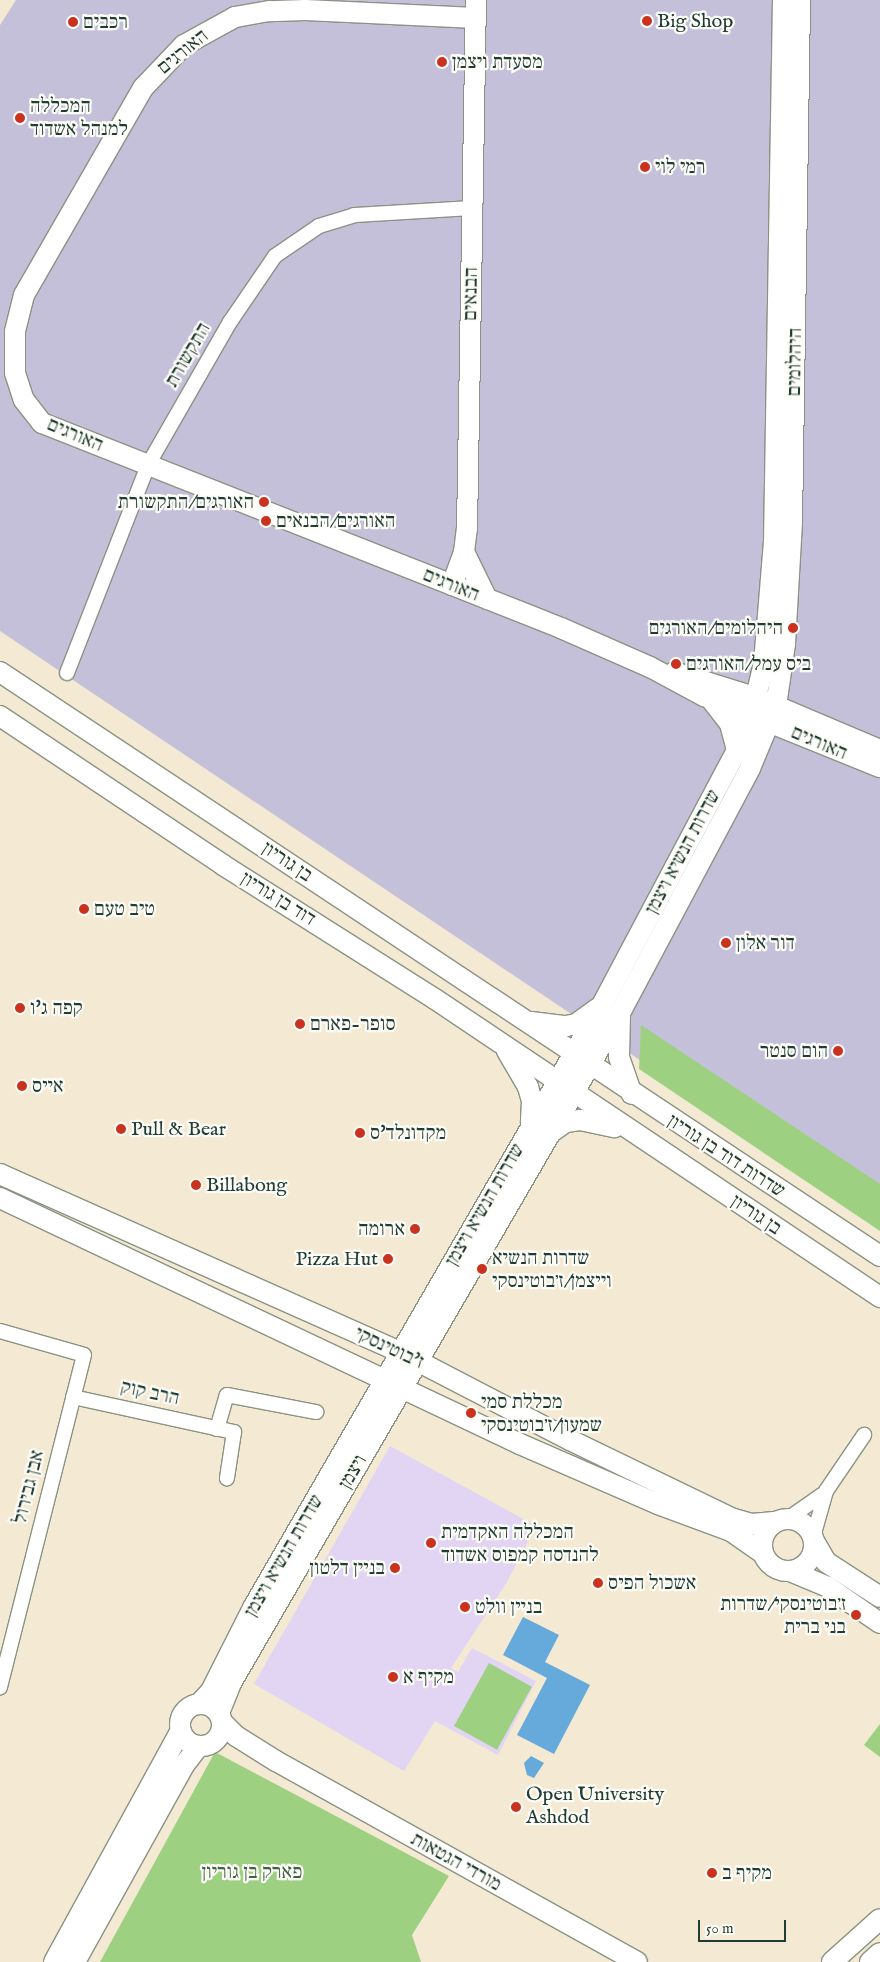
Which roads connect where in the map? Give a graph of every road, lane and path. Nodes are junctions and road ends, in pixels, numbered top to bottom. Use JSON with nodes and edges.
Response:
{"nodes":[{"id":1,"x":783,"y":0,"type":"edge"},
{"id":2,"x":800,"y":0,"type":"edge"},
{"id":3,"x":476,"y":9,"type":"edge"},
{"id":4,"x":473,"y":208,"type":"junction"},
{"id":5,"x":148,"y":465,"type":"junction"},
{"id":6,"x":464,"y":552,"type":"junction"},
{"id":7,"x":452,"y":585,"type":"junction"},
{"id":8,"x":487,"y":599,"type":"junction"},
{"id":9,"x":650,"y":667,"type":"junction"},
{"id":10,"x":0,"y":672,"type":"edge"},
{"id":11,"x":67,"y":673,"type":"dead end"},
{"id":12,"x":710,"y":698,"type":"junction"},
{"id":13,"x":764,"y":710,"type":"junction"},
{"id":14,"x":0,"y":716,"type":"edge"},
{"id":15,"x":802,"y":736,"type":"junction"},
{"id":16,"x":737,"y":750,"type":"junction"},
{"id":17,"x":880,"y":750,"type":"edge"},
{"id":18,"x":758,"y":751,"type":"junction"},
{"id":19,"x":880,"y":768,"type":"edge"},
{"id":20,"x":611,"y":1009,"type":"junction"},
{"id":21,"x":524,"y":1020,"type":"junction"},
{"id":22,"x":504,"y":1045,"type":"junction"},
{"id":23,"x":573,"y":1053,"type":"junction"},
{"id":24,"x":590,"y":1065,"type":"junction"},
{"id":25,"x":556,"y":1082,"type":"junction"},
{"id":26,"x":573,"y":1093,"type":"junction"},
{"id":27,"x":632,"y":1094,"type":"junction"},
{"id":28,"x":538,"y":1130,"type":"junction"},
{"id":29,"x":633,"y":1133,"type":"junction"},
{"id":30,"x":0,"y":1174,"type":"edge"},
{"id":31,"x":0,"y":1198,"type":"edge"},
{"id":32,"x":880,"y":1256,"type":"edge"},
{"id":33,"x":880,"y":1297,"type":"edge"},
{"id":34,"x":0,"y":1332,"type":"edge"},
{"id":35,"x":409,"y":1356,"type":"junction"},
{"id":36,"x":393,"y":1385,"type":"junction"},
{"id":37,"x":73,"y":1397,"type":"junction"},
{"id":38,"x":316,"y":1412,"type":"dead end"},
{"id":39,"x":217,"y":1428,"type":"junction"},
{"id":40,"x":864,"y":1435,"type":"dead end"},
{"id":41,"x":227,"y":1478,"type":"dead end"},
{"id":42,"x":826,"y":1491,"type":"junction"},
{"id":43,"x":782,"y":1520,"type":"junction"},
{"id":44,"x":813,"y":1539,"type":"junction"},
{"id":45,"x":763,"y":1553,"type":"junction"},
{"id":46,"x":790,"y":1571,"type":"junction"},
{"id":47,"x":880,"y":1597,"type":"edge"},
{"id":48,"x":880,"y":1623,"type":"edge"},
{"id":49,"x":5,"y":1647,"type":"edge"},
{"id":50,"x":0,"y":1688,"type":"edge"},
{"id":51,"x":200,"y":1704,"type":"junction"},
{"id":52,"x":221,"y":1718,"type":"junction"},
{"id":53,"x":181,"y":1730,"type":"junction"},
{"id":54,"x":205,"y":1744,"type":"junction"},
{"id":55,"x":276,"y":1762,"type":"junction"},
{"id":56,"x":880,"y":1919,"type":"edge"},
{"id":57,"x":880,"y":1953,"type":"edge"},
{"id":58,"x":54,"y":1962,"type":"edge"},
{"id":59,"x":75,"y":1962,"type":"edge"},
{"id":60,"x":637,"y":1962,"type":"edge"},
{"id":61,"x":832,"y":1962,"type":"edge"},
{"id":62,"x":870,"y":1962,"type":"edge"}],
"edges":[{"from":1,"to":13,"type":"street","name":"היהלומים"},
{"from":2,"to":13,"type":"street","name":"היהלומים"},
{"from":3,"to":4,"type":"street","name":"הבנאים"},
{"from":3,"to":5,"type":"street","name":"האורגים"},
{"from":4,"to":5,"type":"street","name":"התקשורת"},
{"from":4,"to":6,"type":"street","name":"הבנאים"},
{"from":5,"to":7,"type":"street","name":"האורגים"},
{"from":5,"to":11,"type":"street","name":"התקשורת"},
{"from":6,"to":7,"type":"street","name":"הבנאים"},
{"from":6,"to":8,"type":"street"},
{"from":7,"to":8,"type":"street","name":"האורגים"},
{"from":8,"to":9,"type":"street","name":"האורגים"},
{"from":9,"to":12,"type":"street","name":"האורגים"},
{"from":9,"to":13,"type":"street","name":"האורגים"},
{"from":10,"to":21,"type":"street","name":"בן גוריון"},
{"from":12,"to":13,"type":"street","name":"האורגים"},
{"from":12,"to":16,"type":"street"},
{"from":13,"to":15,"type":"street","name":"האורגים"},
{"from":13,"to":16,"type":"street","name":"שדרות הנשיא ויצמן"},
{"from":13,"to":17,"type":"street","name":"האורגים"},
{"from":13,"to":18,"type":"street","name":"שדרות הנשיא ויצמן"},
{"from":14,"to":22,"type":"street","name":"דוד בן גוריון"},
{"from":15,"to":18,"type":"street"},
{"from":15,"to":19,"type":"street","name":"האורגים"},
{"from":16,"to":20,"type":"street","name":"שדרות הנשיא ויצמן"},
{"from":18,"to":20,"type":"street","name":"שדרות הנשיא ויצמן"},
{"from":20,"to":21,"type":"street"},
{"from":20,"to":23,"type":"street","name":"שדרות הנשיא ויצמן"},
{"from":20,"to":24,"type":"street","name":"שדרות הנשיא ויצמן"},
{"from":20,"to":27,"type":"street"},
{"from":21,"to":23,"type":"street","name":"בן גוריון"},
{"from":22,"to":25,"type":"street","name":"דוד בן גוריון"},
{"from":22,"to":28,"type":"street"},
{"from":23,"to":24,"type":"street","name":"שדרות דוד בן גוריון"},
{"from":23,"to":25,"type":"street","name":"שדרות הנשיא ויצמן"},
{"from":24,"to":26,"type":"street","name":"שדרות הנשיא ויצמן"},
{"from":24,"to":27,"type":"street","name":"שדרות דוד בן גוריון"},
{"from":25,"to":26,"type":"street"},
{"from":25,"to":28,"type":"street","name":"שדרות הנשיא ויצמן"},
{"from":26,"to":28,"type":"street","name":"שדרות הנשיא ויצמן"},
{"from":26,"to":29,"type":"street"},
{"from":27,"to":32,"type":"street","name":"שדרות דוד בן גוריון"},
{"from":28,"to":29,"type":"street"},
{"from":28,"to":35,"type":"street","name":"שדרות הנשיא ויצמן"},
{"from":29,"to":33,"type":"street","name":"בן גוריון"},
{"from":30,"to":35,"type":"street","name":"ז'בוטינסקי"},
{"from":31,"to":36,"type":"street","name":"ז'בוטינסקי"},
{"from":34,"to":37,"type":"street","name":"אבן גבירול"},
{"from":35,"to":36,"type":"street","name":"שדרות הנשיא ויצמן"},
{"from":35,"to":43,"type":"street","name":"ז'בוטינסקי"},
{"from":36,"to":45,"type":"street","name":"ז'בוטינסקי"},
{"from":36,"to":51,"type":"street","name":"שדרות הנשיא ויצמן"},
{"from":36,"to":52,"type":"street","name":"ויצמן"},
{"from":37,"to":39,"type":"street","name":"הרב קוק"},
{"from":37,"to":49,"type":"street","name":"אבן גבירול"},
{"from":38,"to":39,"type":"street"},
{"from":39,"to":41,"type":"street","name":"הרב קוק"},
{"from":40,"to":42,"type":"street"},
{"from":42,"to":43,"type":"street"},
{"from":42,"to":44,"type":"street"},
{"from":43,"to":44,"type":"street"},
{"from":43,"to":45,"type":"street"},
{"from":44,"to":46,"type":"street"},
{"from":44,"to":47,"type":"street"},
{"from":45,"to":46,"type":"street"},
{"from":46,"to":48,"type":"street"},
{"from":49,"to":50,"type":"street","name":"אבן גבירול"},
{"from":51,"to":52,"type":"street"},
{"from":51,"to":53,"type":"street"},
{"from":52,"to":54,"type":"street"},
{"from":52,"to":55,"type":"street","name":"מורדי הגטאות"},
{"from":53,"to":54,"type":"street"},
{"from":53,"to":58,"type":"street"},
{"from":54,"to":55,"type":"street","name":"מורדי הגטאות"},
{"from":54,"to":59,"type":"street"},
{"from":55,"to":60,"type":"street","name":"מורדי הגטאות"},
{"from":56,"to":61,"type":"street"},
{"from":57,"to":62,"type":"street"}]}
